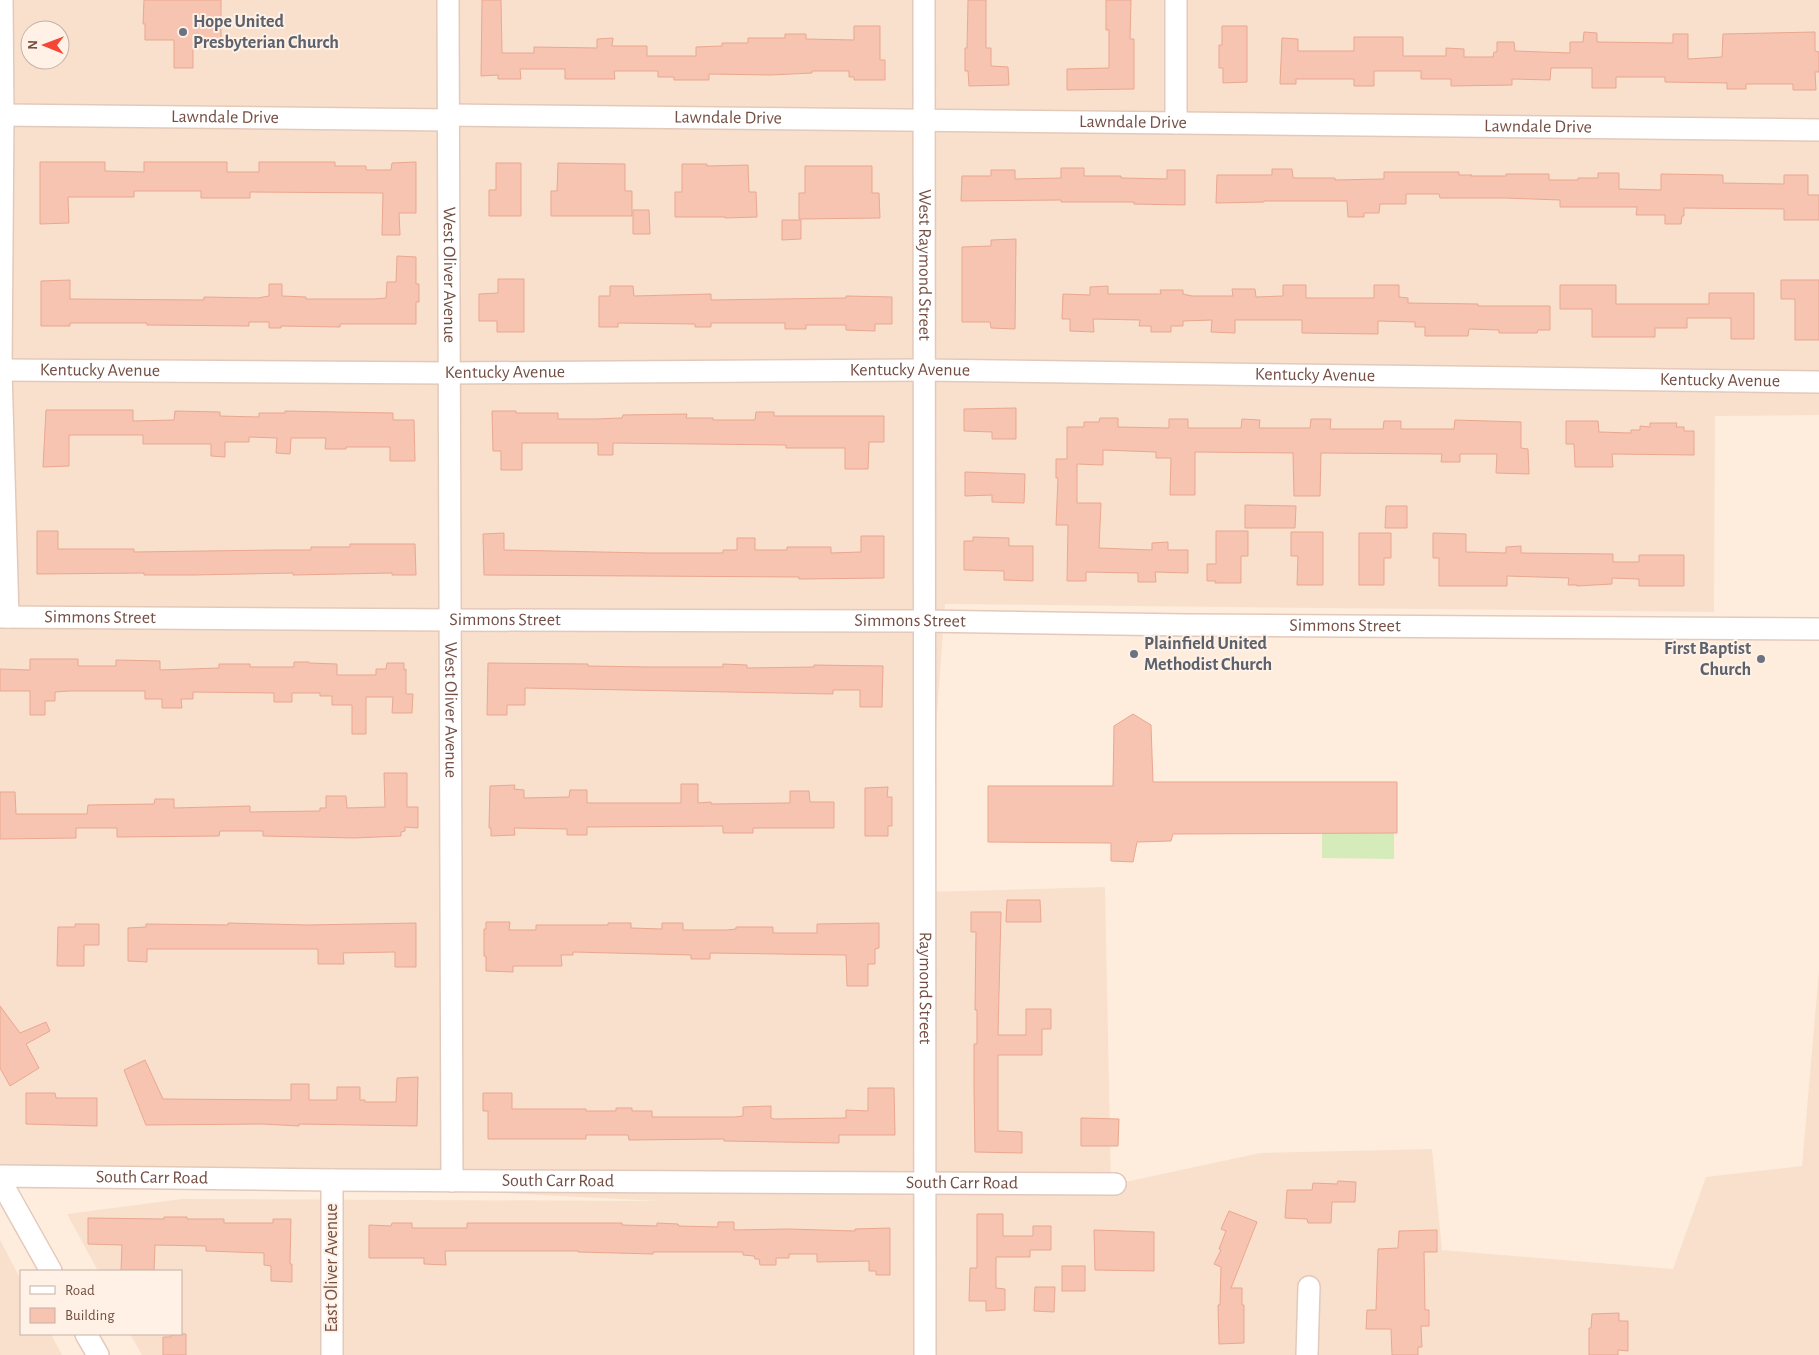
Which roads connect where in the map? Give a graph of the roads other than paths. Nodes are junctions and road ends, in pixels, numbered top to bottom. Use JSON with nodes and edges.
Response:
{"nodes":[{"id":1,"x":2,"y":0,"type":"edge"},
{"id":2,"x":448,"y":0,"type":"edge"},
{"id":3,"x":924,"y":0,"type":"edge"},
{"id":4,"x":1176,"y":0,"type":"edge"},
{"id":5,"x":3,"y":115,"type":"junction"},
{"id":6,"x":448,"y":117,"type":"junction"},
{"id":7,"x":924,"y":120,"type":"junction"},
{"id":8,"x":1176,"y":123,"type":"junction"},
{"id":9,"x":1819,"y":130,"type":"edge"},
{"id":10,"x":2,"y":370,"type":"junction"},
{"id":11,"x":923,"y":370,"type":"junction"},
{"id":12,"x":449,"y":373,"type":"junction"},
{"id":13,"x":1819,"y":382,"type":"edge"},
{"id":14,"x":4,"y":617,"type":"edge"},
{"id":15,"x":450,"y":620,"type":"junction"},
{"id":16,"x":923,"y":621,"type":"junction"},
{"id":17,"x":1819,"y":629,"type":"edge"},
{"id":18,"x":0,"y":1176,"type":"edge"},
{"id":19,"x":0,"y":1180,"type":"edge"},
{"id":20,"x":332,"y":1180,"type":"junction"},
{"id":21,"x":452,"y":1181,"type":"junction"},
{"id":22,"x":925,"y":1184,"type":"junction"},
{"id":23,"x":1115,"y":1184,"type":"dead end"},
{"id":24,"x":50,"y":1270,"type":"edge"},
{"id":25,"x":1309,"y":1287,"type":"dead end"},
{"id":26,"x":87,"y":1335,"type":"edge"},
{"id":27,"x":98,"y":1355,"type":"edge"},
{"id":28,"x":332,"y":1355,"type":"edge"},
{"id":29,"x":925,"y":1355,"type":"edge"},
{"id":30,"x":1307,"y":1355,"type":"edge"}],
"edges":[{"from":1,"to":5,"type":"street"},
{"from":2,"to":6,"type":"street","name":"West Oliver Avenue"},
{"from":3,"to":7,"type":"street","name":"West Raymond Street"},
{"from":4,"to":8,"type":"street"},
{"from":5,"to":6,"type":"street","name":"Lawndale Drive"},
{"from":5,"to":10,"type":"street"},
{"from":6,"to":7,"type":"street","name":"Lawndale Drive"},
{"from":6,"to":12,"type":"street","name":"West Oliver Avenue"},
{"from":7,"to":8,"type":"street","name":"Lawndale Drive"},
{"from":7,"to":11,"type":"street","name":"West Raymond Street"},
{"from":8,"to":9,"type":"street","name":"Lawndale Drive"},
{"from":10,"to":12,"type":"street","name":"Kentucky Avenue"},
{"from":10,"to":14,"type":"street"},
{"from":11,"to":12,"type":"street","name":"Kentucky Avenue"},
{"from":11,"to":13,"type":"street","name":"Kentucky Avenue"},
{"from":11,"to":16,"type":"street","name":"West Raymond Street"},
{"from":12,"to":15,"type":"street","name":"West Oliver Avenue"},
{"from":14,"to":15,"type":"street","name":"Simmons Street"},
{"from":15,"to":16,"type":"street","name":"Simmons Street"},
{"from":15,"to":21,"type":"street","name":"West Oliver Avenue"},
{"from":16,"to":17,"type":"street","name":"Simmons Street"},
{"from":16,"to":22,"type":"street","name":"Raymond Street"},
{"from":18,"to":20,"type":"street","name":"South Carr Road"},
{"from":19,"to":24,"type":"street"},
{"from":20,"to":21,"type":"street","name":"South Carr Road"},
{"from":20,"to":28,"type":"street","name":"East Oliver Avenue"},
{"from":21,"to":22,"type":"street","name":"South Carr Road"},
{"from":22,"to":23,"type":"street","name":"South Carr Road"},
{"from":22,"to":29,"type":"street","name":"Raymond Street"},
{"from":25,"to":30,"type":"street"},
{"from":26,"to":27,"type":"street"}]}
